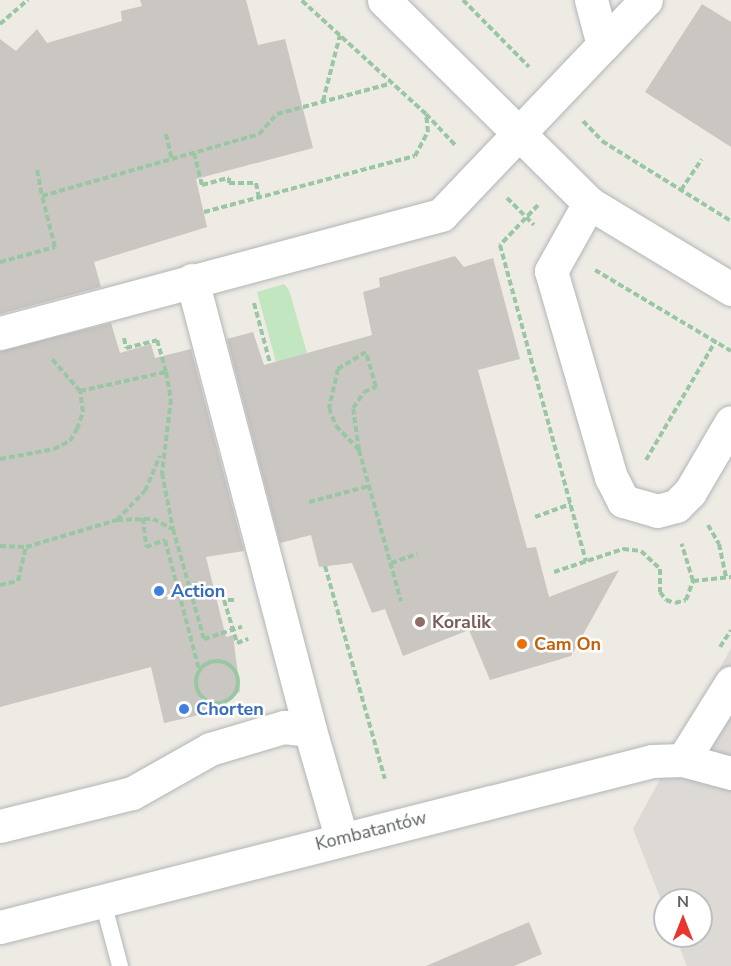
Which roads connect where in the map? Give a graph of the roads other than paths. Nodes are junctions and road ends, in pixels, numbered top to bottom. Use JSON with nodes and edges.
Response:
{"nodes":[{"id":1,"x":384,"y":0,"type":"edge"},
{"id":2,"x":591,"y":0,"type":"edge"},
{"id":3,"x":646,"y":0,"type":"edge"},
{"id":4,"x":603,"y":45,"type":"junction"},
{"id":5,"x":521,"y":133,"type":"junction"},
{"id":6,"x":589,"y":203,"type":"junction"},
{"id":7,"x":192,"y":280,"type":"junction"},
{"id":8,"x":731,"y":289,"type":"edge"},
{"id":9,"x":0,"y":333,"type":"edge"},
{"id":10,"x":731,"y":422,"type":"edge"},
{"id":11,"x":731,"y":684,"type":"edge"},
{"id":12,"x":310,"y":730,"type":"junction"},
{"id":13,"x":682,"y":760,"type":"junction"},
{"id":14,"x":731,"y":773,"type":"edge"},
{"id":15,"x":0,"y":826,"type":"edge"},
{"id":16,"x":341,"y":837,"type":"junction"},
{"id":17,"x":103,"y":902,"type":"junction"},
{"id":18,"x":4,"y":927,"type":"edge"},
{"id":19,"x":120,"y":966,"type":"edge"}],
"edges":[{"from":1,"to":5,"type":"street"},
{"from":2,"to":4,"type":"street"},
{"from":3,"to":4,"type":"street"},
{"from":4,"to":5,"type":"street"},
{"from":5,"to":6,"type":"street"},
{"from":5,"to":7,"type":"street"},
{"from":6,"to":8,"type":"street"},
{"from":6,"to":10,"type":"street"},
{"from":7,"to":9,"type":"street"},
{"from":7,"to":12,"type":"street"},
{"from":11,"to":13,"type":"street"},
{"from":12,"to":15,"type":"street"},
{"from":12,"to":16,"type":"street"},
{"from":13,"to":14,"type":"street","name":"Kombatantów"},
{"from":13,"to":16,"type":"street","name":"Kombatantów"},
{"from":16,"to":17,"type":"street","name":"Kombatantów"},
{"from":17,"to":18,"type":"street","name":"Kombatantów"},
{"from":17,"to":19,"type":"lane"}]}
